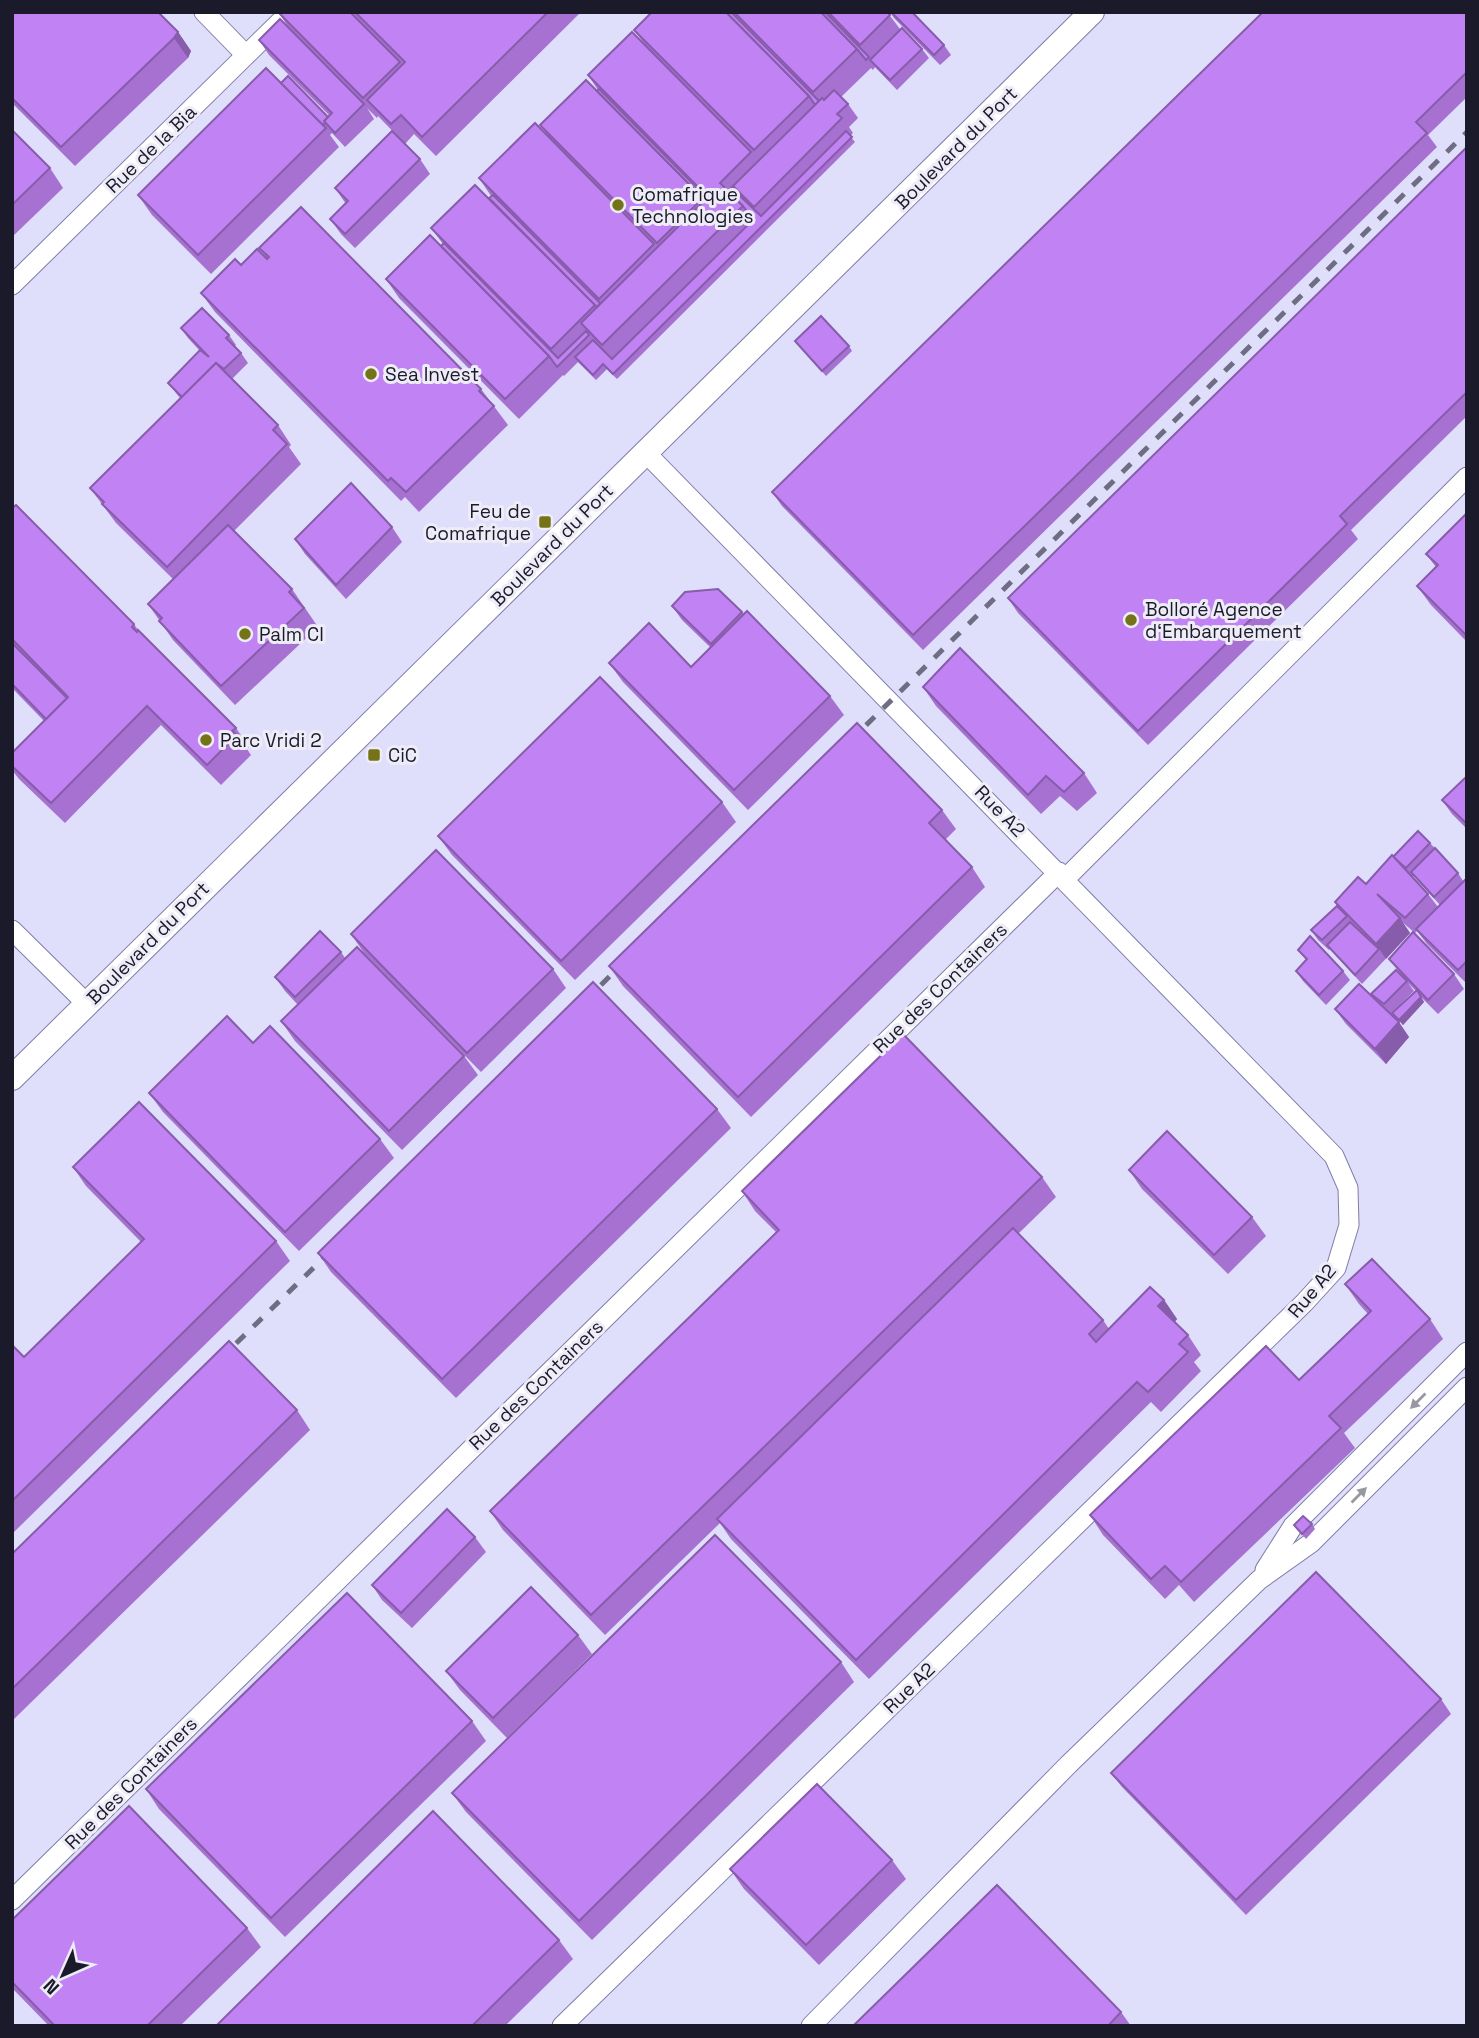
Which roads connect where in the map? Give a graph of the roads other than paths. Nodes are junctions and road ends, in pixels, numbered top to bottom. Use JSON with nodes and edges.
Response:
{"nodes":[{"id":1,"x":204,"y":12,"type":"edge"},
{"id":2,"x":290,"y":12,"type":"edge"},
{"id":3,"x":1091,"y":12,"type":"edge"},
{"id":4,"x":246,"y":55,"type":"junction"},
{"id":5,"x":12,"y":285,"type":"edge"},
{"id":6,"x":645,"y":452,"type":"junction"},
{"id":7,"x":1467,"y":477,"type":"edge"},
{"id":8,"x":1062,"y":875,"type":"junction"},
{"id":9,"x":12,"y":930,"type":"edge"},
{"id":10,"x":87,"y":1004,"type":"junction"},
{"id":11,"x":12,"y":1078,"type":"edge"},
{"id":12,"x":1467,"y":1352,"type":"edge"},
{"id":13,"x":1467,"y":1387,"type":"edge"},
{"id":14,"x":1259,"y":1580,"type":"junction"},
{"id":15,"x":12,"y":1900,"type":"edge"},
{"id":16,"x":562,"y":2026,"type":"edge"},
{"id":17,"x":811,"y":2026,"type":"edge"}],
"edges":[{"from":1,"to":4,"type":"street"},
{"from":2,"to":4,"type":"street","name":"Rue de la Bia"},
{"from":3,"to":6,"type":"main road","name":"Boulevard du Port"},
{"from":4,"to":5,"type":"street","name":"Rue de la Bia"},
{"from":6,"to":8,"type":"street","name":"Rue A2"},
{"from":6,"to":10,"type":"main road","name":"Boulevard du Port"},
{"from":7,"to":8,"type":"street","name":"Rue des Containers"},
{"from":8,"to":15,"type":"street","name":"Rue des Containers"},
{"from":8,"to":16,"type":"street","name":"Rue A2"},
{"from":9,"to":10,"type":"street"},
{"from":10,"to":11,"type":"main road","name":"Boulevard du Port"},
{"from":12,"to":14,"type":"street","one_way":true},
{"from":14,"to":13,"type":"street","one_way":true},
{"from":14,"to":17,"type":"street"}]}
